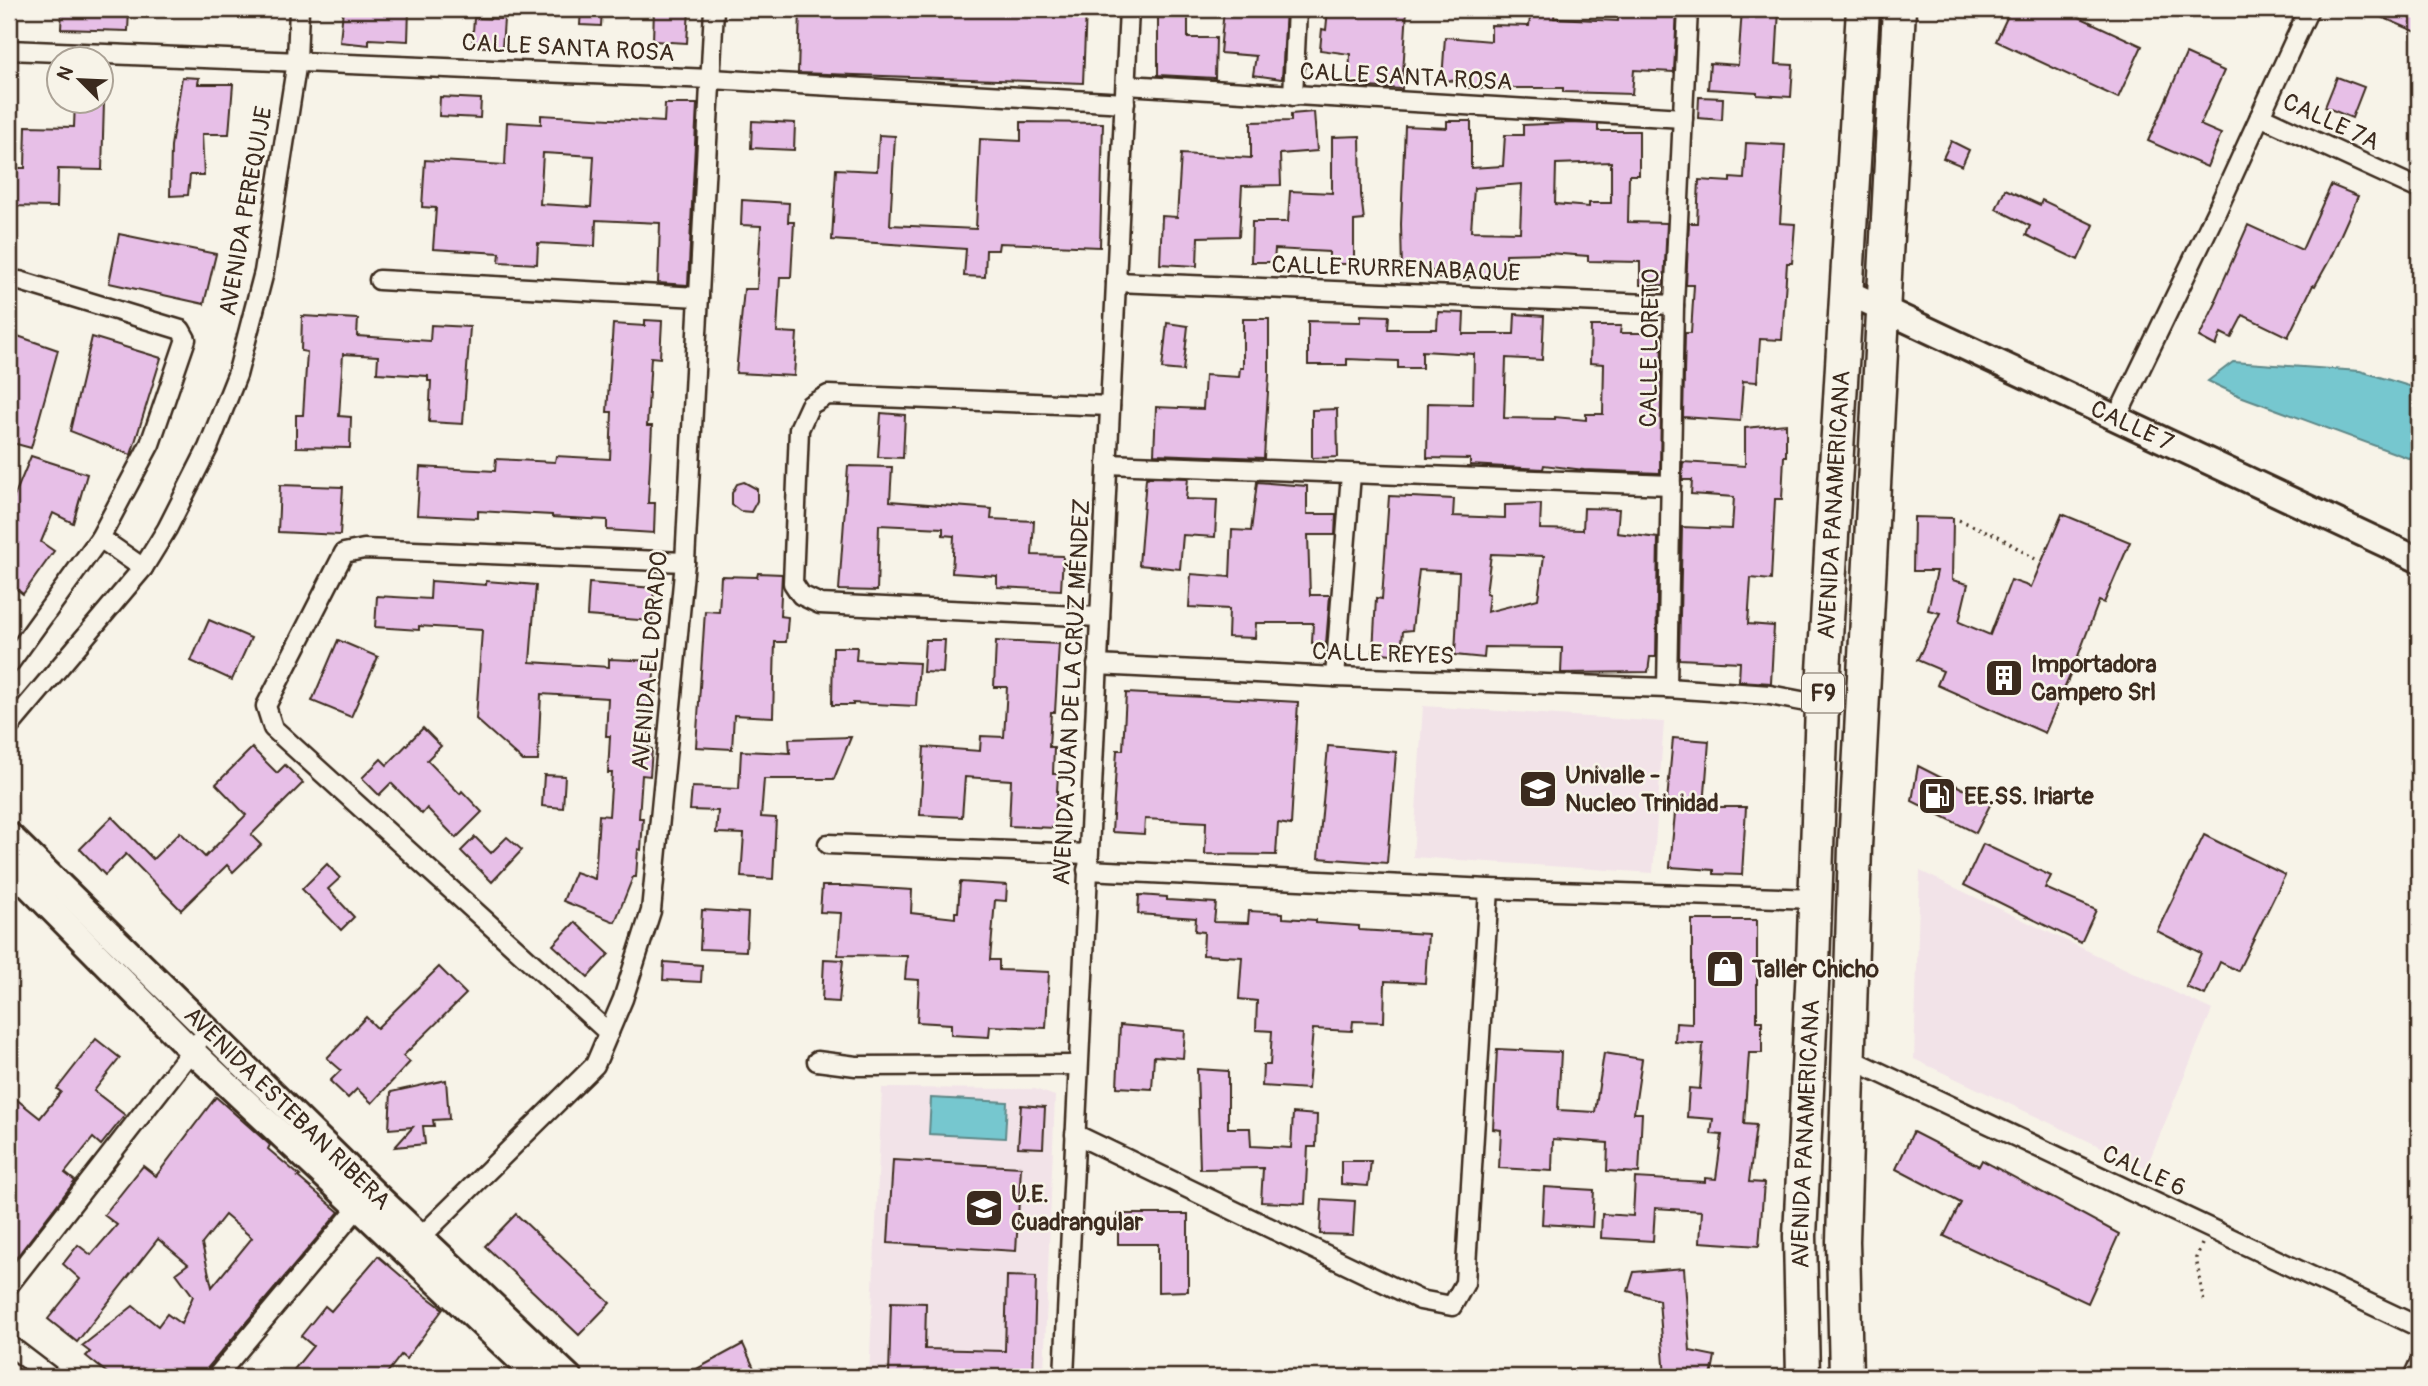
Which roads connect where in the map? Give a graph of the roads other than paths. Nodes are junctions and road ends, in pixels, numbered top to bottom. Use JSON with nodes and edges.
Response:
{"nodes":[{"id":1,"x":299,"y":9,"type":"edge"},
{"id":2,"x":714,"y":9,"type":"edge"},
{"id":3,"x":1129,"y":9,"type":"edge"},
{"id":4,"x":1297,"y":9,"type":"edge"},
{"id":5,"x":1688,"y":9,"type":"edge"},
{"id":6,"x":1863,"y":9,"type":"edge"},
{"id":7,"x":1899,"y":9,"type":"edge"},
{"id":8,"x":2309,"y":9,"type":"edge"},
{"id":9,"x":9,"y":50,"type":"edge"},
{"id":10,"x":297,"y":61,"type":"junction"},
{"id":11,"x":711,"y":79,"type":"junction"},
{"id":12,"x":1125,"y":94,"type":"junction"},
{"id":13,"x":1293,"y":96,"type":"junction"},
{"id":14,"x":2260,"y":116,"type":"junction"},
{"id":15,"x":1684,"y":118,"type":"junction"},
{"id":16,"x":2419,"y":189,"type":"edge"},
{"id":17,"x":379,"y":280,"type":"dead end"},
{"id":18,"x":20,"y":281,"type":"dead end"},
{"id":19,"x":1116,"y":282,"type":"junction"},
{"id":20,"x":1844,"y":291,"type":"junction"},
{"id":21,"x":699,"y":297,"type":"junction"},
{"id":22,"x":1674,"y":305,"type":"junction"},
{"id":23,"x":1884,"y":308,"type":"junction"},
{"id":24,"x":1110,"y":406,"type":"junction"},
{"id":25,"x":2117,"y":417,"type":"junction"},
{"id":26,"x":1107,"y":464,"type":"junction"},
{"id":27,"x":1351,"y":474,"type":"junction"},
{"id":28,"x":1671,"y":485,"type":"junction"},
{"id":29,"x":100,"y":538,"type":"junction"},
{"id":30,"x":2419,"y":560,"type":"edge"},
{"id":31,"x":685,"y":562,"type":"junction"},
{"id":32,"x":143,"y":568,"type":"junction"},
{"id":33,"x":1100,"y":617,"type":"junction"},
{"id":34,"x":9,"y":664,"type":"edge"},
{"id":35,"x":1097,"y":665,"type":"junction"},
{"id":36,"x":1335,"y":677,"type":"junction"},
{"id":37,"x":1667,"y":688,"type":"junction"},
{"id":38,"x":1822,"y":705,"type":"junction"},
{"id":39,"x":9,"y":727,"type":"edge"},
{"id":40,"x":9,"y":835,"type":"edge"},
{"id":41,"x":828,"y":844,"type":"dead end"},
{"id":42,"x":1088,"y":862,"type":"junction"},
{"id":43,"x":9,"y":866,"type":"edge"},
{"id":44,"x":1489,"y":889,"type":"junction"},
{"id":45,"x":1815,"y":899,"type":"junction"},
{"id":46,"x":207,"y":1030,"type":"junction"},
{"id":47,"x":608,"y":1032,"type":"junction"},
{"id":48,"x":191,"y":1050,"type":"junction"},
{"id":49,"x":1849,"y":1058,"type":"junction"},
{"id":50,"x":817,"y":1061,"type":"dead end"},
{"id":51,"x":1078,"y":1065,"type":"junction"},
{"id":52,"x":1075,"y":1134,"type":"junction"},
{"id":53,"x":365,"y":1199,"type":"junction"},
{"id":54,"x":422,"y":1236,"type":"junction"},
{"id":55,"x":9,"y":1285,"type":"edge"},
{"id":56,"x":2419,"y":1327,"type":"edge"},
{"id":57,"x":9,"y":1345,"type":"edge"},
{"id":58,"x":2419,"y":1364,"type":"edge"},
{"id":59,"x":51,"y":1377,"type":"edge"},
{"id":60,"x":216,"y":1377,"type":"edge"},
{"id":61,"x":538,"y":1377,"type":"edge"},
{"id":62,"x":569,"y":1377,"type":"edge"},
{"id":63,"x":1064,"y":1377,"type":"edge"},
{"id":64,"x":1803,"y":1377,"type":"edge"},
{"id":65,"x":1846,"y":1377,"type":"edge"},
{"id":66,"x":2413,"y":1377,"type":"edge"}],
"edges":[{"from":1,"to":10,"type":"street","name":"AVENIDA PEREQUIJE"},
{"from":2,"to":11,"type":"street","name":"AVENIDA EL DORADO"},
{"from":3,"to":12,"type":"street","name":"AVENIDA JUAN DE LA CRUZ MÉNDEZ"},
{"from":4,"to":13,"type":"street"},
{"from":5,"to":15,"type":"street","name":"CALLE LORETO"},
{"from":6,"to":20,"type":"highway","name":"AVENIDA PANAMERICANA","number":"F9"},
{"from":7,"to":23,"type":"highway","name":"AVENIDA PANAMERICANA","number":"F9"},
{"from":8,"to":14,"type":"street"},
{"from":9,"to":10,"type":"street","name":"CALLE SANTA ROSA"},
{"from":10,"to":11,"type":"street","name":"CALLE SANTA ROSA"},
{"from":10,"to":32,"type":"street","name":"AVENIDA PEREQUIJE"},
{"from":11,"to":12,"type":"street","name":"CALLE SANTA ROSA"},
{"from":11,"to":21,"type":"street","name":"AVENIDA EL DORADO"},
{"from":12,"to":13,"type":"street","name":"CALLE SANTA ROSA"},
{"from":12,"to":19,"type":"street","name":"AVENIDA JUAN DE LA CRUZ MÉNDEZ"},
{"from":13,"to":15,"type":"street","name":"CALLE SANTA ROSA"},
{"from":14,"to":16,"type":"street","name":"CALLE 7A"},
{"from":14,"to":25,"type":"street"},
{"from":15,"to":22,"type":"street","name":"CALLE LORETO"},
{"from":17,"to":21,"type":"street"},
{"from":18,"to":29,"type":"street"},
{"from":19,"to":22,"type":"street","name":"CALLE RURRENABAQUE"},
{"from":19,"to":24,"type":"street","name":"AVENIDA JUAN DE LA CRUZ MÉNDEZ"},
{"from":20,"to":23,"type":"main road","name":"CALLE 7"},
{"from":20,"to":38,"type":"highway","name":"AVENIDA PANAMERICANA","number":"F9"},
{"from":21,"to":31,"type":"street","name":"AVENIDA EL DORADO"},
{"from":22,"to":28,"type":"street","name":"CALLE LORETO"},
{"from":23,"to":25,"type":"main road","name":"CALLE 7"},
{"from":23,"to":49,"type":"highway","name":"AVENIDA PANAMERICANA","number":"F9"},
{"from":24,"to":26,"type":"street","name":"AVENIDA JUAN DE LA CRUZ MÉNDEZ"},
{"from":24,"to":33,"type":"street"},
{"from":25,"to":30,"type":"main road","name":"CALLE 7"},
{"from":26,"to":27,"type":"street"},
{"from":26,"to":33,"type":"street","name":"AVENIDA JUAN DE LA CRUZ MÉNDEZ"},
{"from":27,"to":28,"type":"street"},
{"from":27,"to":36,"type":"street"},
{"from":28,"to":37,"type":"street","name":"CALLE LORETO"},
{"from":29,"to":32,"type":"street"},
{"from":29,"to":34,"type":"street"},
{"from":31,"to":47,"type":"street","name":"AVENIDA EL DORADO"},
{"from":31,"to":47,"type":"street"},
{"from":32,"to":39,"type":"street","name":"AVENIDA PEREQUIJE"},
{"from":33,"to":35,"type":"street","name":"AVENIDA JUAN DE LA CRUZ MÉNDEZ"},
{"from":35,"to":36,"type":"street","name":"CALLE REYES"},
{"from":35,"to":42,"type":"street","name":"AVENIDA JUAN DE LA CRUZ MÉNDEZ"},
{"from":36,"to":37,"type":"street","name":"CALLE REYES"},
{"from":37,"to":38,"type":"street","name":"CALLE REYES"},
{"from":38,"to":45,"type":"highway","name":"AVENIDA PANAMERICANA","number":"F9"},
{"from":40,"to":46,"type":"main road","name":"AVENIDA ESTEBAN RIBERA"},
{"from":41,"to":42,"type":"street"},
{"from":42,"to":44,"type":"street"},
{"from":42,"to":51,"type":"street","name":"AVENIDA JUAN DE LA CRUZ MÉNDEZ"},
{"from":43,"to":48,"type":"main road","name":"AVENIDA ESTEBAN RIBERA"},
{"from":44,"to":45,"type":"street"},
{"from":44,"to":52,"type":"street"},
{"from":45,"to":64,"type":"highway","name":"AVENIDA PANAMERICANA","number":"F9"},
{"from":46,"to":48,"type":"street"},
{"from":46,"to":53,"type":"main road","name":"AVENIDA ESTEBAN RIBERA"},
{"from":47,"to":54,"type":"street","name":"AVENIDA EL DORADO"},
{"from":48,"to":53,"type":"main road","name":"AVENIDA ESTEBAN RIBERA"},
{"from":48,"to":55,"type":"street"},
{"from":49,"to":56,"type":"street","name":"CALLE 6"},
{"from":49,"to":65,"type":"highway","name":"AVENIDA PANAMERICANA","number":"F9"},
{"from":50,"to":51,"type":"street"},
{"from":51,"to":52,"type":"street","name":"AVENIDA JUAN DE LA CRUZ MÉNDEZ"},
{"from":52,"to":63,"type":"street","name":"AVENIDA JUAN DE LA CRUZ MÉNDEZ"},
{"from":53,"to":54,"type":"main road","name":"AVENIDA ESTEBAN RIBERA"},
{"from":53,"to":60,"type":"street"},
{"from":53,"to":61,"type":"main road","name":"AVENIDA ESTEBAN RIBERA"},
{"from":54,"to":62,"type":"main road","name":"AVENIDA ESTEBAN RIBERA"},
{"from":57,"to":59,"type":"street"},
{"from":58,"to":66,"type":"street"}]}
